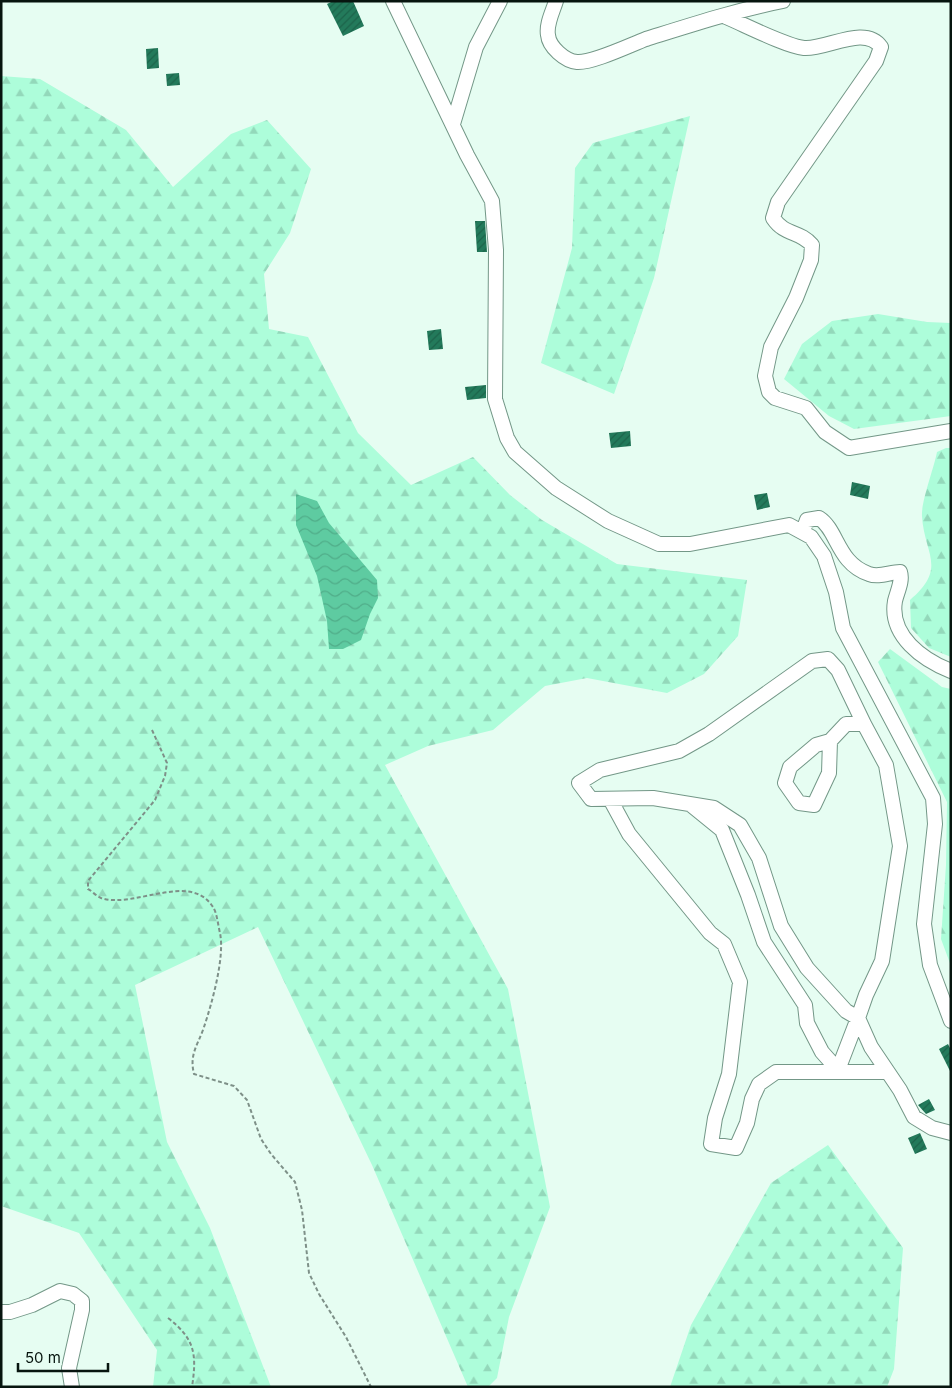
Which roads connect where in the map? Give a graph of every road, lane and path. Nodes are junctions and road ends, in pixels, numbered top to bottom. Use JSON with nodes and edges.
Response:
{"nodes":[{"id":1,"x":393,"y":1,"type":"edge"},
{"id":2,"x":500,"y":1,"type":"edge"},
{"id":3,"x":556,"y":1,"type":"edge"},
{"id":4,"x":783,"y":1,"type":"edge"},
{"id":5,"x":726,"y":16,"type":"junction"},
{"id":6,"x":453,"y":124,"type":"junction"},
{"id":7,"x":951,"y":431,"type":"edge"},
{"id":8,"x":803,"y":531,"type":"junction"},
{"id":9,"x":951,"y":671,"type":"edge"},
{"id":10,"x":864,"y":724,"type":"junction"},
{"id":11,"x":152,"y":730,"type":"dead end"},
{"id":12,"x":830,"y":741,"type":"dead end"},
{"id":13,"x":610,"y":799,"type":"junction"},
{"id":14,"x":690,"y":804,"type":"junction"},
{"id":15,"x":858,"y":1018,"type":"junction"},
{"id":16,"x":951,"y":1021,"type":"edge"},
{"id":17,"x":838,"y":1070,"type":"junction"},
{"id":18,"x":887,"y":1072,"type":"junction"},
{"id":19,"x":951,"y":1133,"type":"edge"},
{"id":20,"x":1,"y":1312,"type":"edge"},
{"id":21,"x":168,"y":1318,"type":"dead end"},
{"id":22,"x":72,"y":1387,"type":"edge"},
{"id":23,"x":192,"y":1387,"type":"edge"},
{"id":24,"x":372,"y":1387,"type":"edge"}],
"edges":[{"from":1,"to":6,"type":"street"},
{"from":2,"to":6,"type":"street"},
{"from":3,"to":5,"type":"street"},
{"from":4,"to":5,"type":"street"},
{"from":5,"to":7,"type":"street"},
{"from":6,"to":8,"type":"street"},
{"from":8,"to":9,"type":"street"},
{"from":8,"to":16,"type":"street"},
{"from":10,"to":12,"type":"street"},
{"from":10,"to":13,"type":"street"},
{"from":10,"to":15,"type":"street"},
{"from":11,"to":24,"type":"path"},
{"from":13,"to":14,"type":"street"},
{"from":13,"to":17,"type":"street"},
{"from":14,"to":15,"type":"street"},
{"from":14,"to":17,"type":"street"},
{"from":15,"to":17,"type":"street"},
{"from":15,"to":18,"type":"street"},
{"from":17,"to":18,"type":"street"},
{"from":18,"to":19,"type":"street"},
{"from":20,"to":22,"type":"street"},
{"from":21,"to":23,"type":"path"}]}
